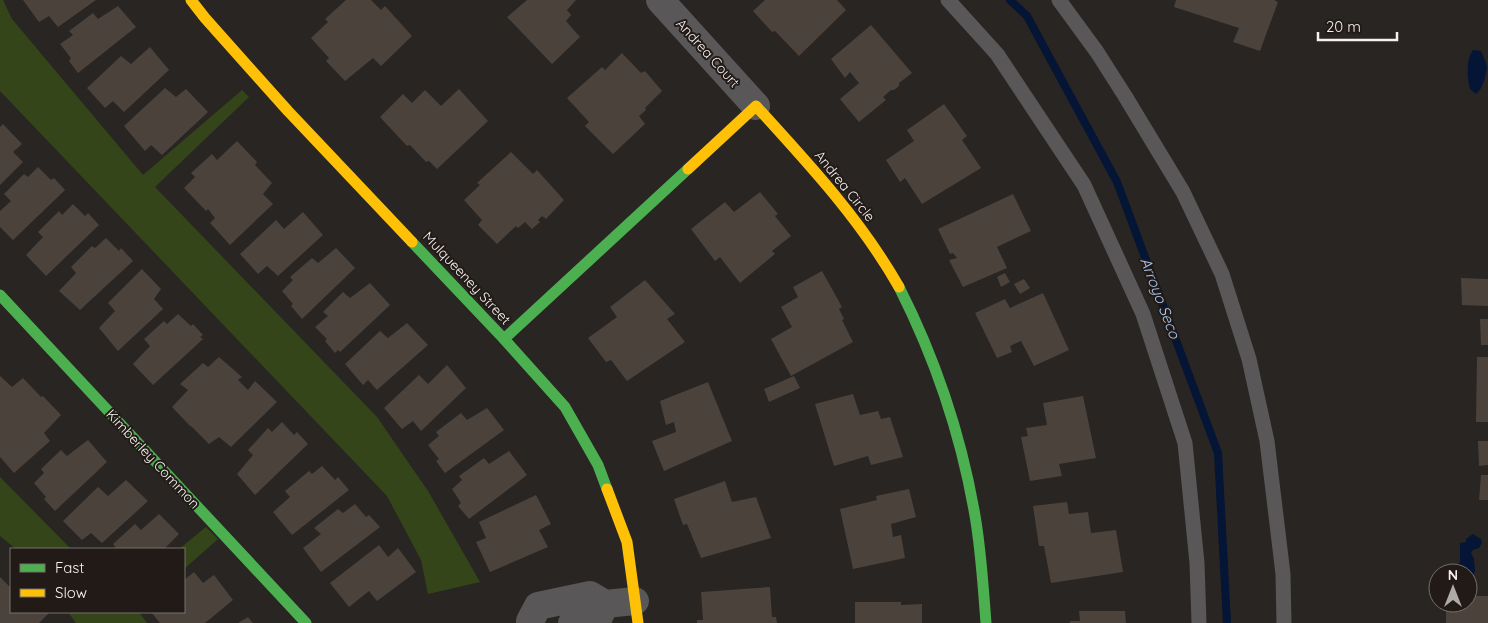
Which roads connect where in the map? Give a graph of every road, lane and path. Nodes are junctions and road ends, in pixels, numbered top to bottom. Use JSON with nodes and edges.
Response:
{"nodes":[{"id":1,"x":191,"y":0,"type":"edge"},
{"id":2,"x":660,"y":0,"type":"edge"},
{"id":3,"x":948,"y":0,"type":"edge"},
{"id":4,"x":1060,"y":0,"type":"edge"},
{"id":5,"x":756,"y":106,"type":"junction"},
{"id":6,"x":0,"y":295,"type":"edge"},
{"id":7,"x":504,"y":339,"type":"junction"},
{"id":8,"x":605,"y":604,"type":"junction"},
{"id":9,"x":636,"y":612,"type":"edge"},
{"id":10,"x":529,"y":622,"type":"edge"},
{"id":11,"x":306,"y":623,"type":"edge"},
{"id":12,"x":572,"y":623,"type":"edge"},
{"id":13,"x":986,"y":623,"type":"edge"},
{"id":14,"x":1199,"y":623,"type":"edge"},
{"id":15,"x":1284,"y":623,"type":"edge"}],
"edges":[{"from":1,"to":7,"type":"street","name":"Mulqueeney Street"},
{"from":2,"to":5,"type":"street","name":"Andrea Court"},
{"from":3,"to":14,"type":"lane"},
{"from":4,"to":15,"type":"lane"},
{"from":5,"to":7,"type":"street"},
{"from":5,"to":13,"type":"street","name":"Andrea Circle"},
{"from":6,"to":11,"type":"street","name":"Kimberley Common"},
{"from":7,"to":9,"type":"street","name":"Mulqueeney Street"},
{"from":8,"to":9,"type":"street"},
{"from":8,"to":10,"type":"street"},
{"from":8,"to":12,"type":"street"}]}
